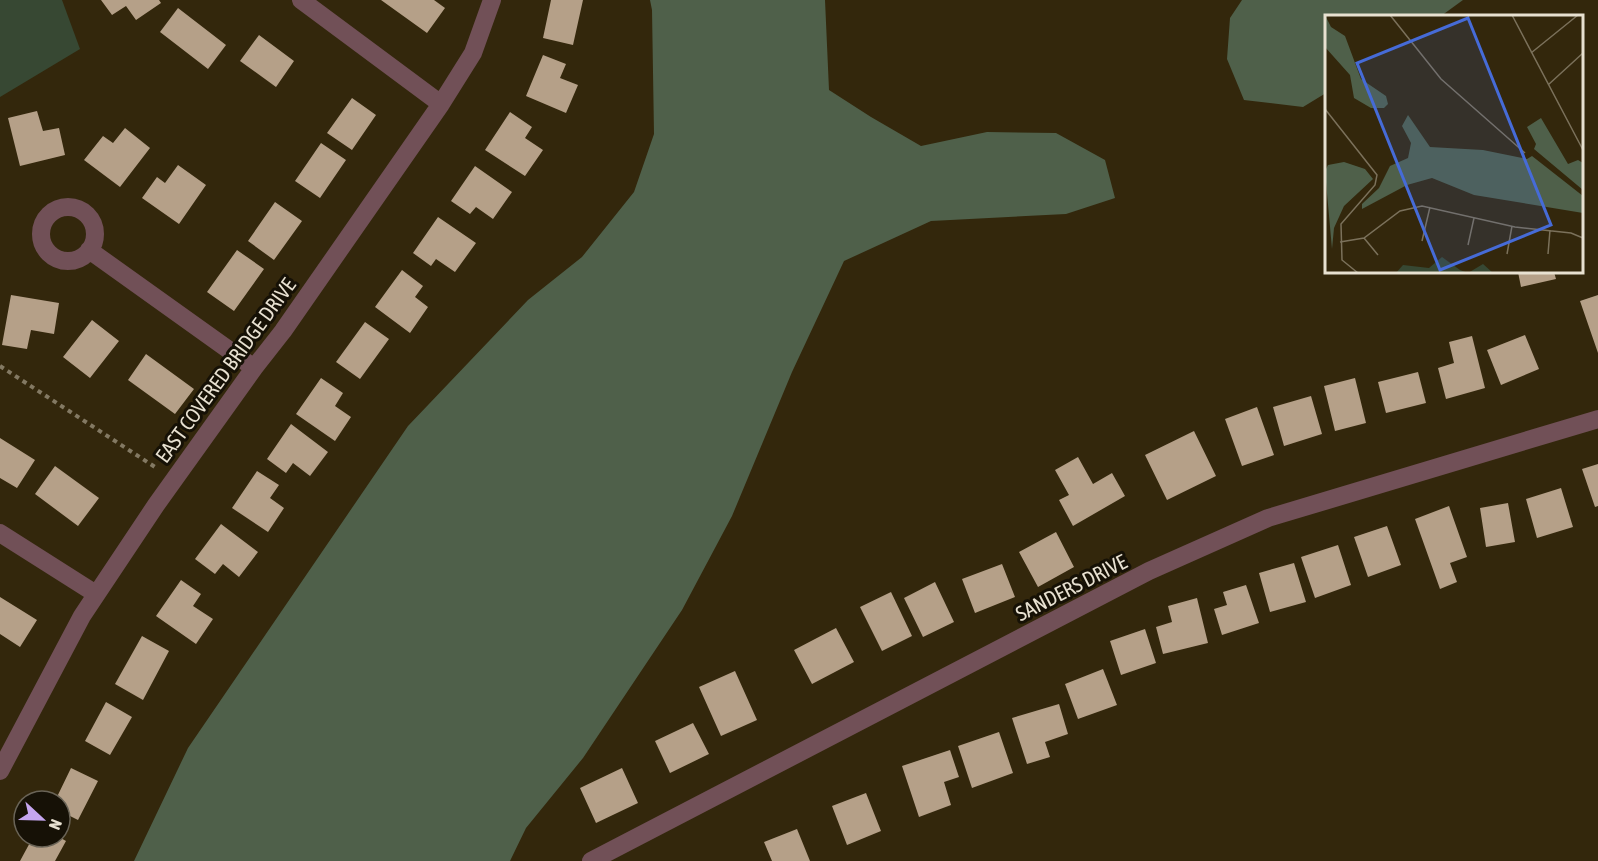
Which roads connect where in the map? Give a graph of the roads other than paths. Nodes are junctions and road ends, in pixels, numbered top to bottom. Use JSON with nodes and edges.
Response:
{"nodes":[{"id":1,"x":302,"y":0,"type":"edge"},
{"id":2,"x":492,"y":0,"type":"edge"},
{"id":3,"x":441,"y":104,"type":"junction"},
{"id":4,"x":89,"y":250,"type":"dead end"},
{"id":5,"x":254,"y":368,"type":"junction"},
{"id":6,"x":1598,"y":419,"type":"edge"},
{"id":7,"x":0,"y":533,"type":"edge"},
{"id":8,"x":96,"y":594,"type":"junction"},
{"id":9,"x":0,"y":771,"type":"edge"},
{"id":10,"x":591,"y":861,"type":"edge"}],
"edges":[{"from":1,"to":3,"type":"street"},
{"from":2,"to":3,"type":"street","name":"EAST COVERED BRIDGE DRIVE"},
{"from":3,"to":5,"type":"street","name":"EAST COVERED BRIDGE DRIVE"},
{"from":4,"to":5,"type":"street"},
{"from":5,"to":8,"type":"street","name":"EAST COVERED BRIDGE DRIVE"},
{"from":6,"to":10,"type":"street","name":"SANDERS DRIVE"},
{"from":7,"to":8,"type":"street"},
{"from":8,"to":9,"type":"street","name":"EAST COVERED BRIDGE DRIVE"}]}
